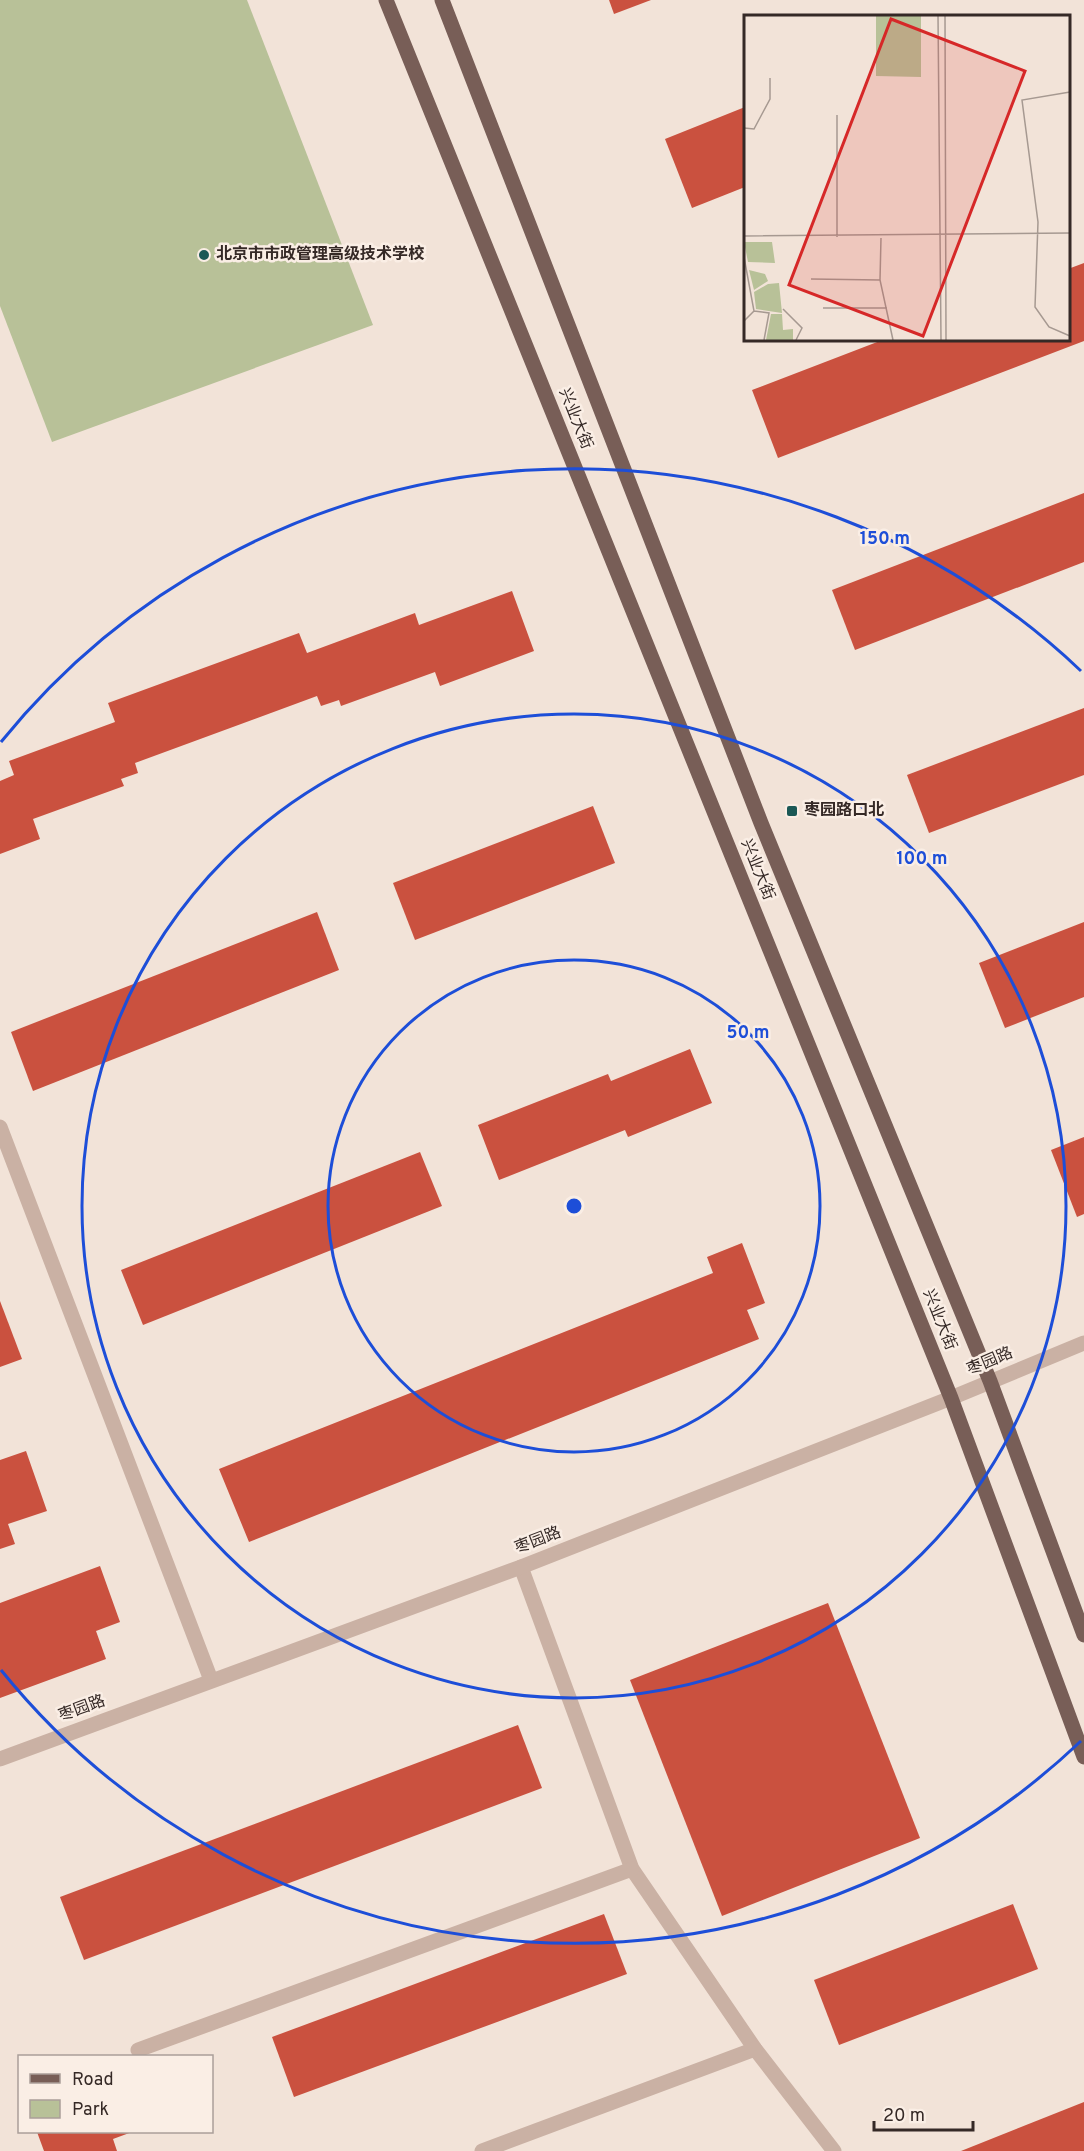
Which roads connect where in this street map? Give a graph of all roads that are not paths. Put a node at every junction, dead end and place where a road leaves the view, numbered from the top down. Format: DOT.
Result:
graph roads {
  1 [pos="386,0"];
  2 [pos="442,0"];
  3 [pos="0,1127"];
  4 [pos="1084,1343"];
  5 [pos="990,1381"];
  6 [pos="951,1398"];
  7 [pos="521,1567"];
  8 [pos="1084,1635"];
  9 [pos="211,1680"];
  10 [pos="1084,1757"];
  11 [pos="0,1759"];
  12 [pos="632,1869"];
  13 [pos="756,2049"];
  14 [pos="138,2050"];
  15 [pos="482,2151"];
  16 [pos="834,2151"];
  1 -- 6 [label="main road, 兴业大街"];
  2 -- 5 [label="main road, 兴业大街"];
  3 -- 9 [label="street"];
  4 -- 5 [label="street, 枣园路"];
  5 -- 6 [label="street, 枣园路"];
  5 -- 8 [label="main road, 兴业大街"];
  6 -- 7 [label="street, 枣园路"];
  6 -- 10 [label="main road, 兴业大街"];
  7 -- 9 [label="street, 枣园路"];
  7 -- 12 [label="street"];
  9 -- 11 [label="street, 枣园路"];
  12 -- 13 [label="street"];
  12 -- 14 [label="street"];
  13 -- 15 [label="street"];
  13 -- 16 [label="street"];
}
